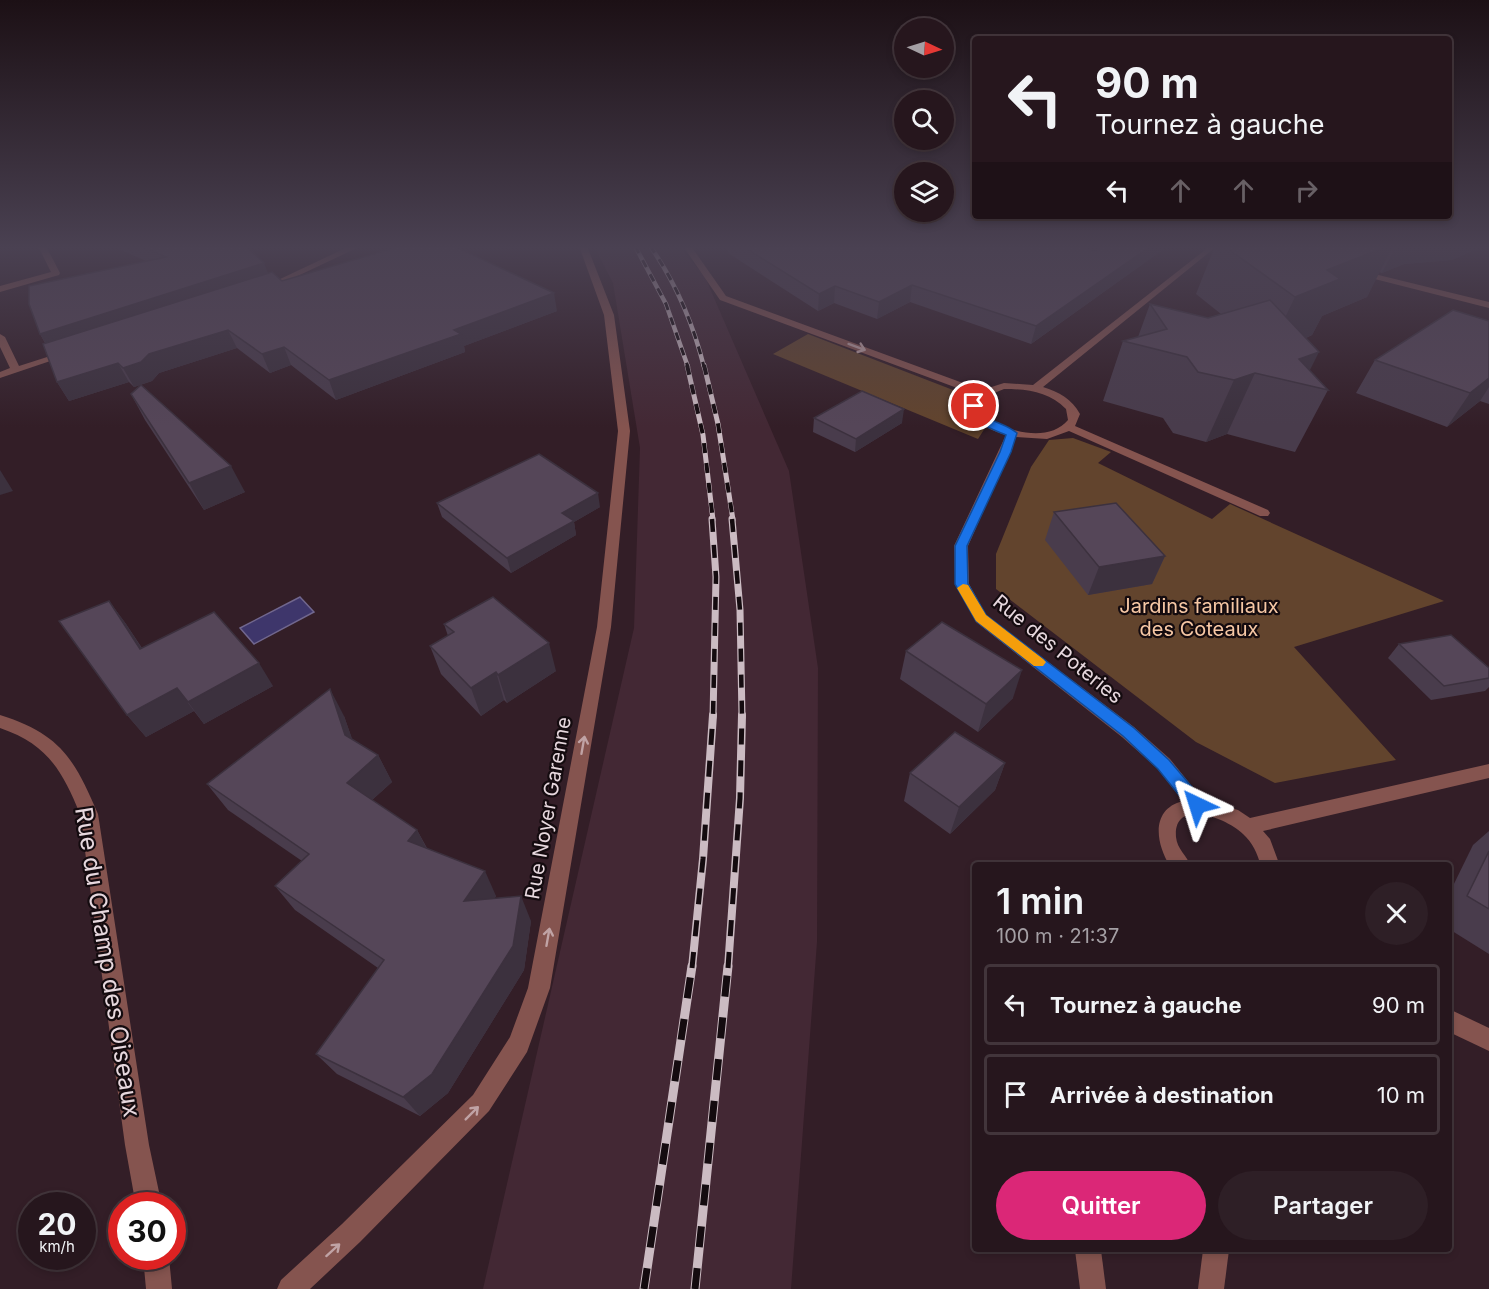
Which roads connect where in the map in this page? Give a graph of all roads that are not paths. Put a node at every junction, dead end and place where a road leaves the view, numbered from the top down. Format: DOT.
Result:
graph roads {
  1 [pos="606,306"];
  2 [pos="745,306"];
  3 [pos="1140,306"];
  4 [pos="0,337"];
  5 [pos="84,348"];
  6 [pos="16,370"];
  7 [pos="0,375"];
  8 [pos="1035,388"];
  9 [pos="981,393"];
  10 [pos="1069,428"];
  11 [pos="1012,433"];
  12 [pos="1264,513"];
  13 [pos="0,721"];
  14 [pos="1489,771"];
  15 [pos="1197,805"];
  16 [pos="1250,826"];
  17 [pos="1175,862"];
  18 [pos="1270,862"];
  19 [pos="1452,1022"];
  20 [pos="1489,1040"];
  21 [pos="146,1192"];
  22 [pos="1088,1252"];
  23 [pos="1216,1252"];
  24 [pos="157,1270"];
  25 [pos="159,1289"];
  26 [pos="290,1289"];
  27 [pos="1093,1289"];
  28 [pos="1211,1289"];
  26 -- 1 [label="street, Rue Noyer Garenne, one-way"];
  2 -- 9 [label="street, one-way"];
  3 -- 8 [label="street"];
  4 -- 6 [label="street"];
  5 -- 6 [label="street"];
  6 -- 7 [label="street"];
  8 -- 9 [label="street"];
  8 -- 10 [label="street"];
  9 -- 11 [label="street"];
  10 -- 11 [label="street"];
  10 -- 12 [label="street"];
  11 -- 15 [label="street, Rue des Poteries"];
  13 -- 21 [label="street, Rue du Champ des Oiseaux"];
  14 -- 16 [label="street"];
  15 -- 16 [label="street"];
  15 -- 17 [label="street"];
  16 -- 18 [label="street"];
  19 -- 20 [label="street"];
  22 -- 27 [label="street"];
  23 -- 28 [label="street"];
  24 -- 25 [label="street"];
}
